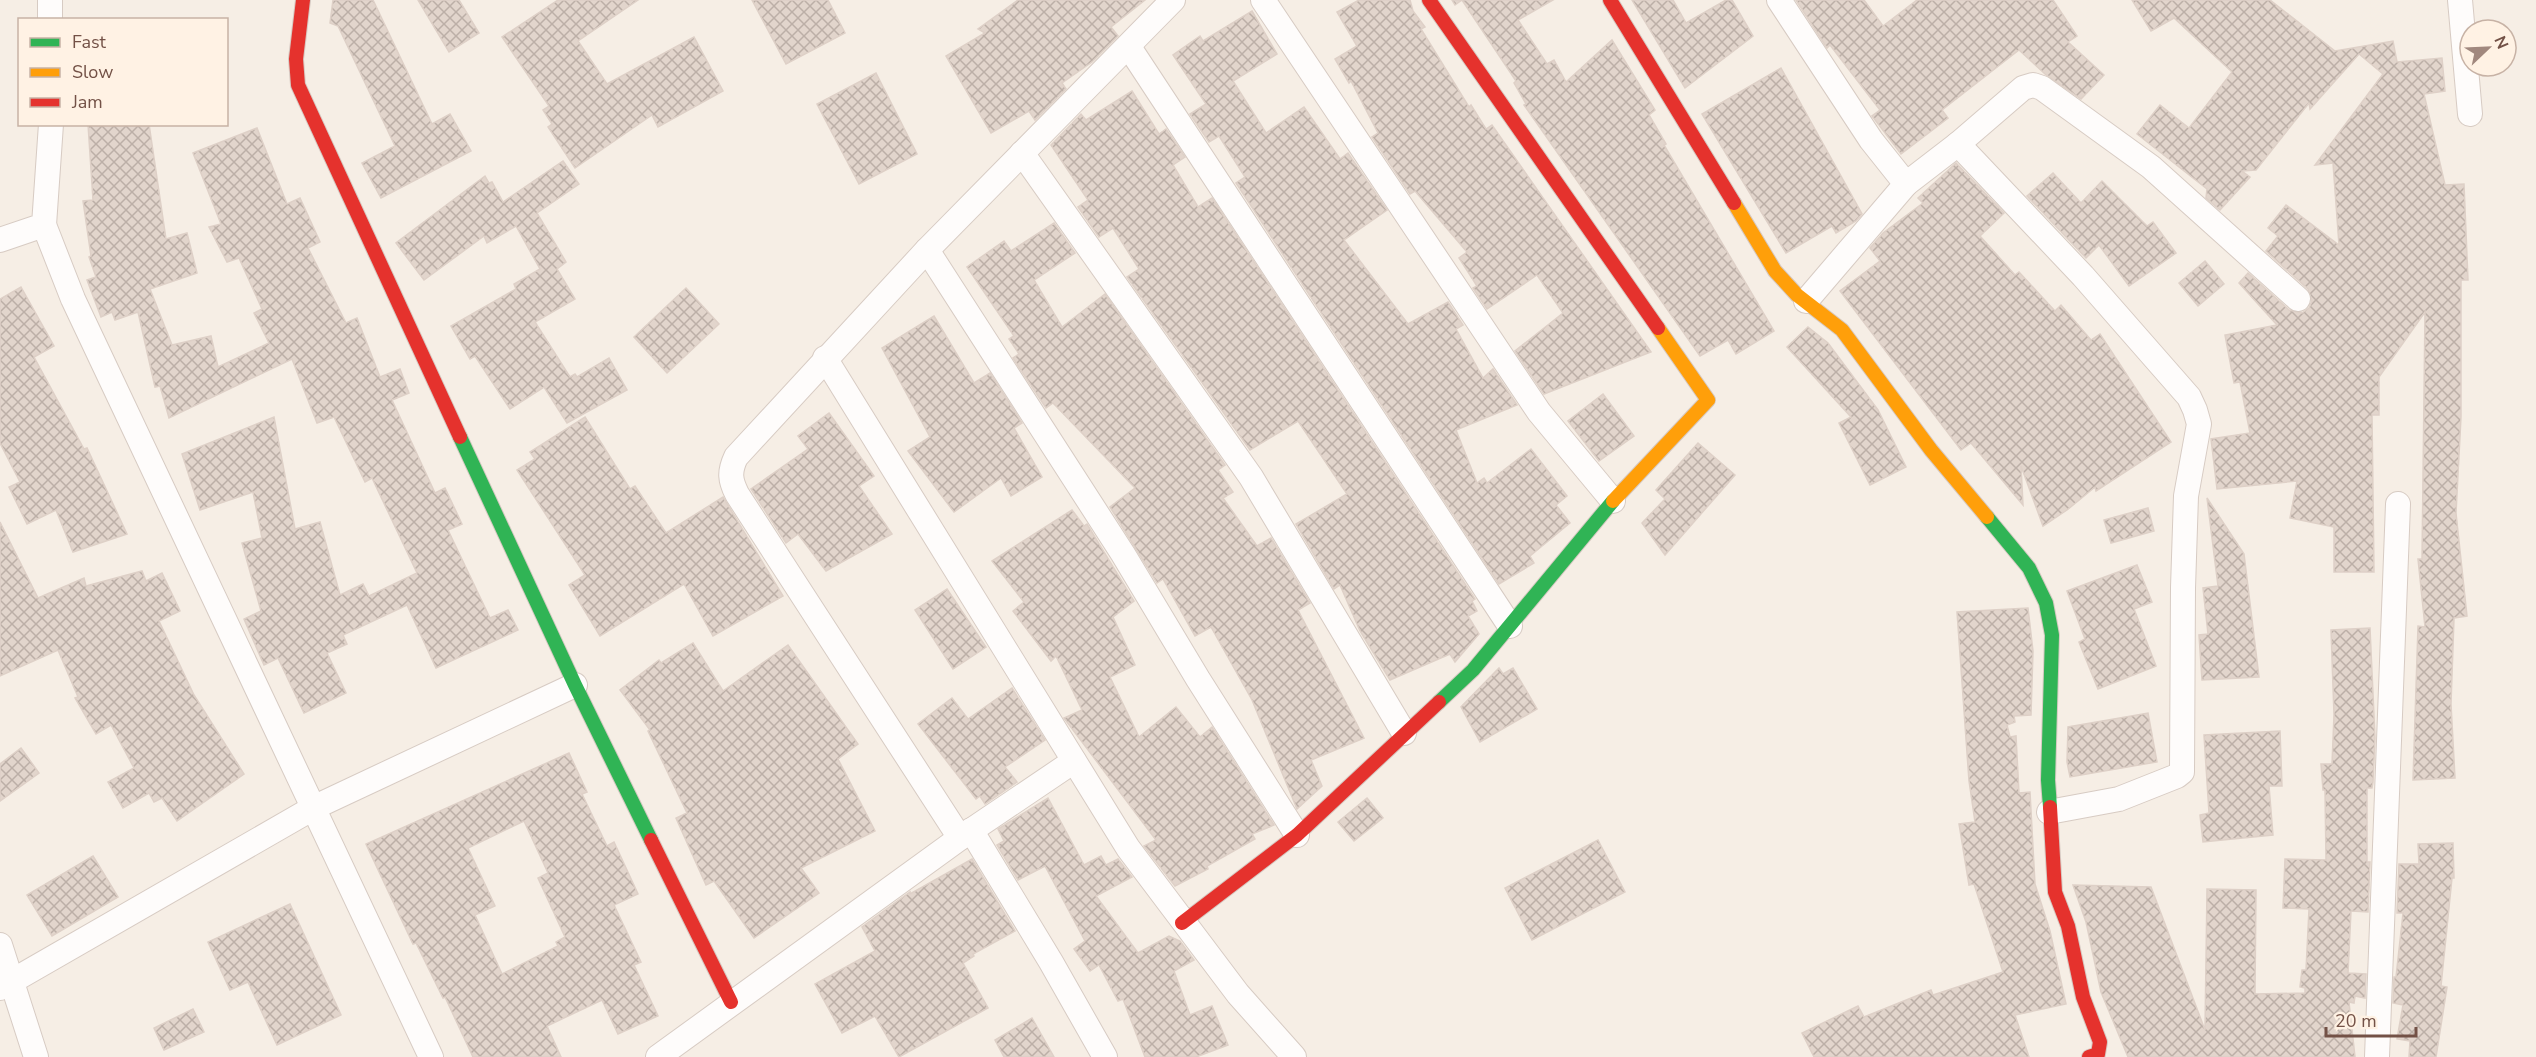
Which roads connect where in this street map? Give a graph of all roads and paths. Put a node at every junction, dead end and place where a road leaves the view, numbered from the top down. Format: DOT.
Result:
graph roads {
  1 [pos="50,0"];
  2 [pos="303,0"];
  3 [pos="1173,0"];
  4 [pos="1263,0"];
  5 [pos="1429,0"];
  6 [pos="1610,0"];
  7 [pos="1779,0"];
  8 [pos="2460,0"];
  9 [pos="51,18"];
  10 [pos="1129,47"];
  11 [pos="2470,114"];
  12 [pos="51,126"];
  13 [pos="1958,144"];
  14 [pos="1022,153"];
  15 [pos="1906,184"];
  16 [pos="44,225"];
  17 [pos="0,240"];
  18 [pos="927,250"];
  19 [pos="2298,299"];
  20 [pos="1806,301"];
  21 [pos="825,358"];
  22 [pos="1613,501"];
  23 [pos="2398,504"];
  24 [pos="1510,626"];
  25 [pos="575,685"];
  26 [pos="1404,733"];
  27 [pos="1074,761"];
  28 [pos="315,807"];
  29 [pos="2049,812"];
  30 [pos="965,834"];
  31 [pos="1297,835"];
  32 [pos="1182,922"];
  33 [pos="0,945"];
  34 [pos="6,984"];
  35 [pos="731,1002"];
  36 [pos="36,1057"];
  37 [pos="431,1057"];
  38 [pos="658,1057"];
  39 [pos="1105,1057"];
  40 [pos="1294,1057"];
  41 [pos="2089,1057"];
  42 [pos="2377,1057"];
  1 -- 9 [label="street"];
  2 -- 25 [label="street"];
  3 -- 10 [label="street"];
  4 -- 22 [label="street"];
  5 -- 22 [label="street"];
  6 -- 20 [label="street"];
  7 -- 15 [label="street"];
  8 -- 11 [label="street"];
  10 -- 14 [label="street"];
  10 -- 24 [label="street"];
  12 -- 16 [label="street"];
  13 -- 15 [label="street"];
  13 -- 19 [label="street"];
  13 -- 29 [label="street"];
  14 -- 18 [label="street"];
  14 -- 26 [label="street"];
  15 -- 20 [label="street"];
  16 -- 17 [label="street"];
  16 -- 28 [label="street"];
  18 -- 21 [label="street"];
  18 -- 31 [label="street"];
  20 -- 29 [label="street"];
  21 -- 27 [label="street"];
  21 -- 30 [label="street"];
  22 -- 24 [label="street"];
  23 -- 42 [label="street"];
  24 -- 26 [label="street"];
  25 -- 28 [label="street"];
  25 -- 35 [label="street"];
  26 -- 31 [label="street"];
  27 -- 30 [label="street"];
  27 -- 32 [label="street"];
  28 -- 34 [label="street"];
  28 -- 37 [label="street"];
  29 -- 41 [label="street"];
  30 -- 35 [label="street"];
  30 -- 39 [label="street"];
  31 -- 32 [label="street"];
  32 -- 40 [label="street"];
  33 -- 34 [label="street"];
  34 -- 36 [label="street"];
  35 -- 38 [label="street"];
}
